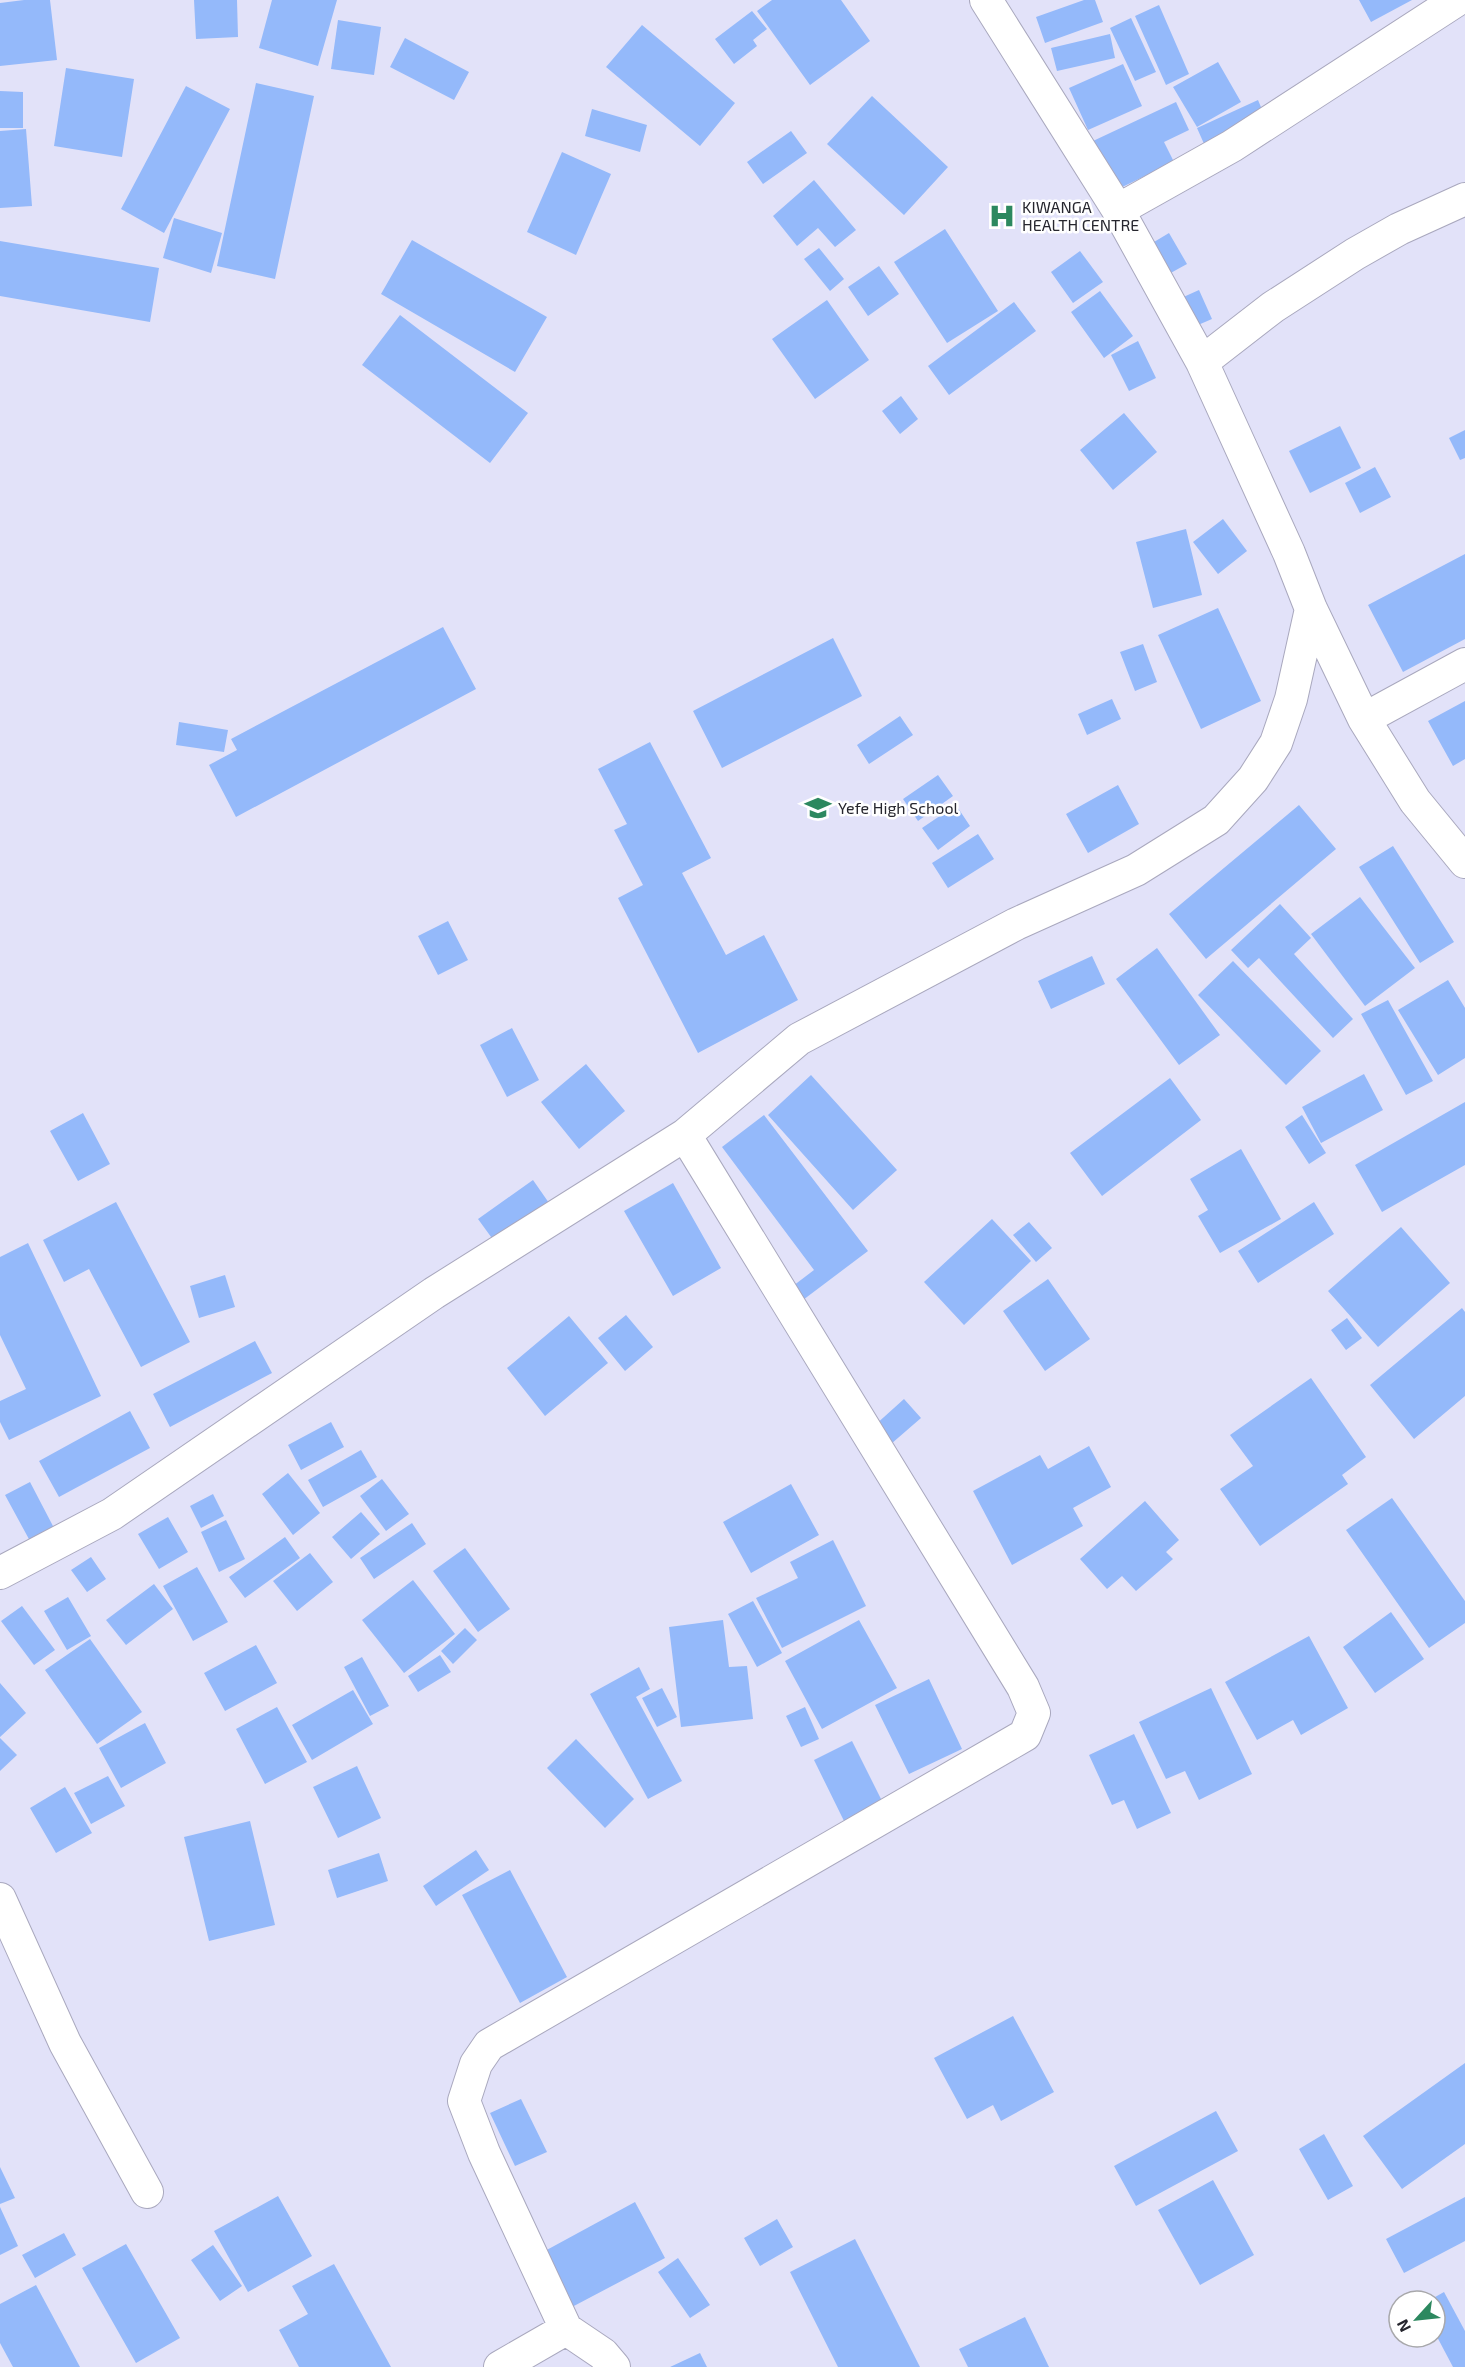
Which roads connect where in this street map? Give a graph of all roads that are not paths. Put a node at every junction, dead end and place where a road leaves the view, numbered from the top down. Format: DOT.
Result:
graph roads {
  1 [pos="986,0"];
  2 [pos="1457,0"];
  3 [pos="1465,199"];
  4 [pos="1118,210"];
  5 [pos="1202,362"];
  6 [pos="1311,609"];
  7 [pos="1465,664"];
  8 [pos="1364,719"];
  9 [pos="1465,862"];
  10 [pos="685,1135"];
  11 [pos="0,1573"];
  12 [pos="0,1899"];
  13 [pos="147,2192"];
  14 [pos="566,2329"];
  15 [pos="500,2367"];
  16 [pos="614,2367"];
  1 -- 4 [label="street"];
  2 -- 4 [label="street"];
  3 -- 5 [label="street"];
  4 -- 5 [label="street"];
  5 -- 6 [label="street"];
  6 -- 8 [label="street"];
  6 -- 10 [label="street"];
  7 -- 8 [label="street"];
  8 -- 9 [label="street"];
  10 -- 11 [label="street"];
  10 -- 14 [label="street"];
  12 -- 13 [label="street"];
  14 -- 15 [label="street"];
  14 -- 16 [label="street"];
}
